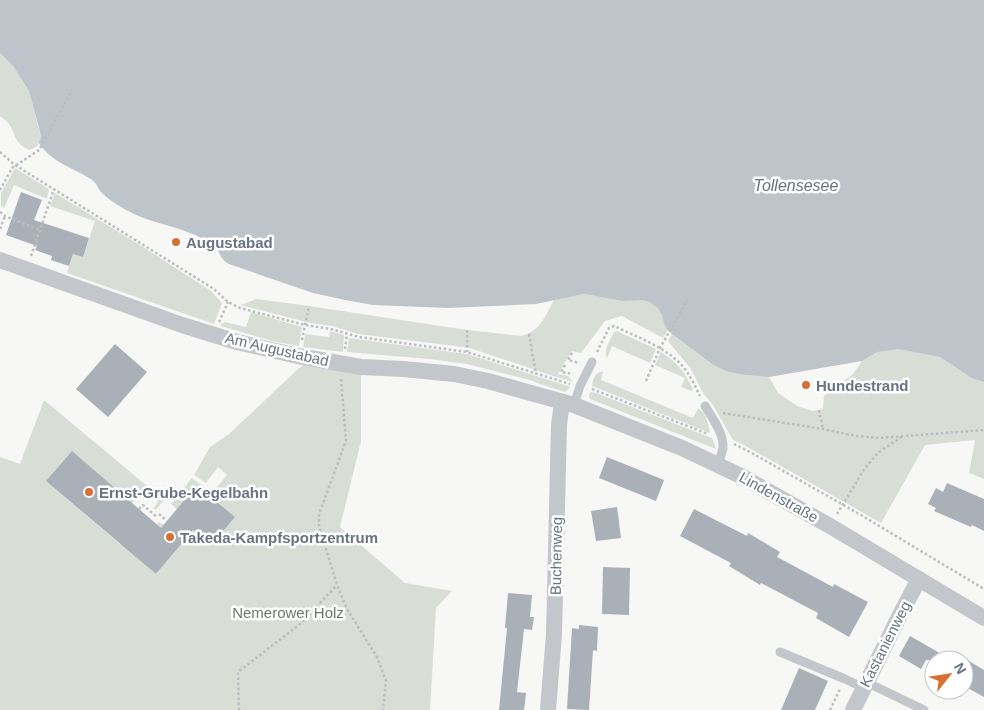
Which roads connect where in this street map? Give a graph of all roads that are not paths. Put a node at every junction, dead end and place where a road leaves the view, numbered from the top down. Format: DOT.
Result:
graph roads {
  1 [pos="0,260"];
  2 [pos="591,363"];
  3 [pos="568,404"];
  4 [pos="705,406"];
  5 [pos="718,464"];
  6 [pos="919,579"];
  7 [pos="984,618"];
  8 [pos="780,652"];
  9 [pos="865,685"];
  10 [pos="548,710"];
  11 [pos="853,710"];
  12 [pos="924,710"];
  1 -- 3 [label="street, Am Augustabad"];
  2 -- 3 [label="lane"];
  3 -- 5 [label="street, Lindenstraße"];
  3 -- 10 [label="street, Buchenweg"];
  4 -- 5 [label="lane"];
  5 -- 6 [label="street, Lindenstraße"];
  6 -- 7 [label="street, Lindenstraße"];
  6 -- 9 [label="street, Kastanienweg"];
  8 -- 9 [label="lane"];
  9 -- 11 [label="street, Kastanienweg"];
  9 -- 12 [label="lane"];
}
